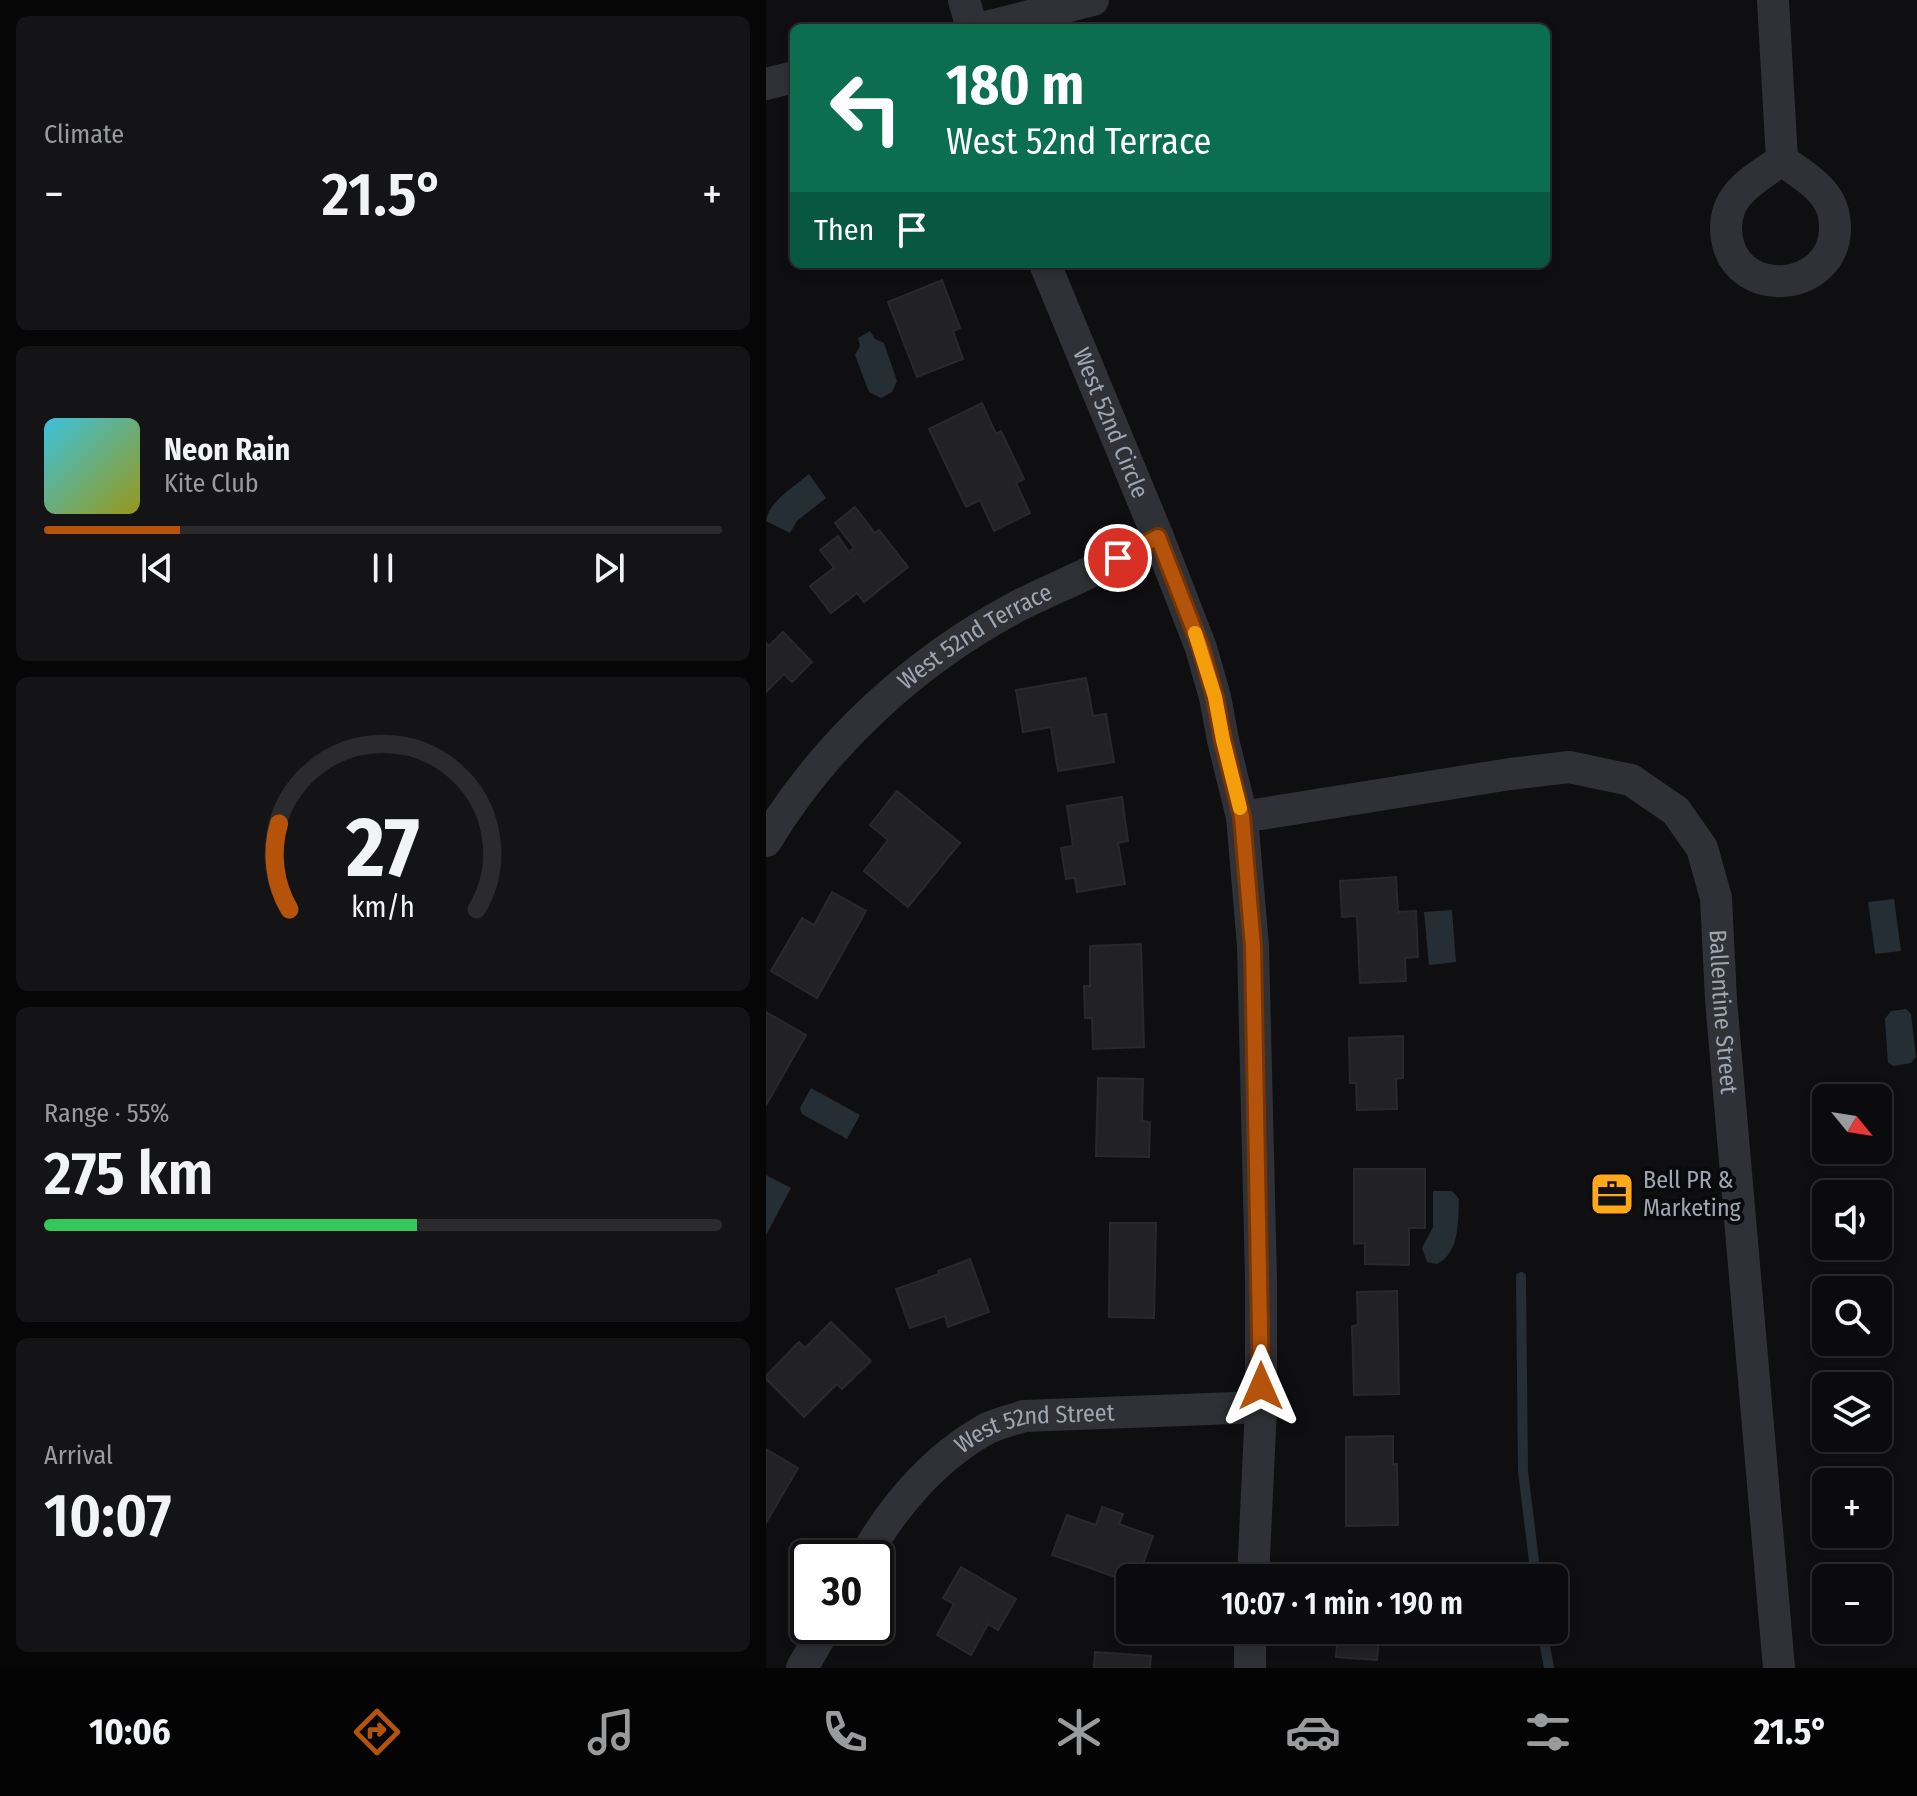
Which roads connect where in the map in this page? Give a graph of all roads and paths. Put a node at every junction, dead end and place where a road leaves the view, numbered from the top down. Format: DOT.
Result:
graph roads {
  1 [pos="964,0"];
  2 [pos="1093,0"];
  3 [pos="1773,0"];
  4 [pos="971,24"];
  5 [pos="998,24"];
  6 [pos="790,78"];
  7 [pos="766,84"];
  8 [pos="1782,160"];
  9 [pos="1047,268"];
  10 [pos="1158,537"];
  11 [pos="1242,817"];
  12 [pos="766,841"];
  13 [pos="1261,1407"];
  14 [pos="875,1540"];
  15 [pos="1254,1564"];
  16 [pos="816,1644"];
  17 [pos="1250,1644"];
  18 [pos="802,1668"];
  19 [pos="1250,1668"];
  20 [pos="1779,1668"];
  1 -- 4 [label="street"];
  2 -- 5 [label="street"];
  3 -- 8 [label="street"];
  6 -- 7 [label="street"];
  9 -- 10 [label="street, West 52nd Circle"];
  10 -- 11 [label="street, West 52nd Circle"];
  10 -- 12 [label="street, West 52nd Terrace"];
  11 -- 13 [label="street, West 52nd Circle"];
  11 -- 20 [label="street, Ballentine Street"];
  13 -- 14 [label="street, West 52nd Street"];
  13 -- 15 [label="street, West 52nd Circle"];
  16 -- 18 [label="street"];
  17 -- 19 [label="street"];
}
